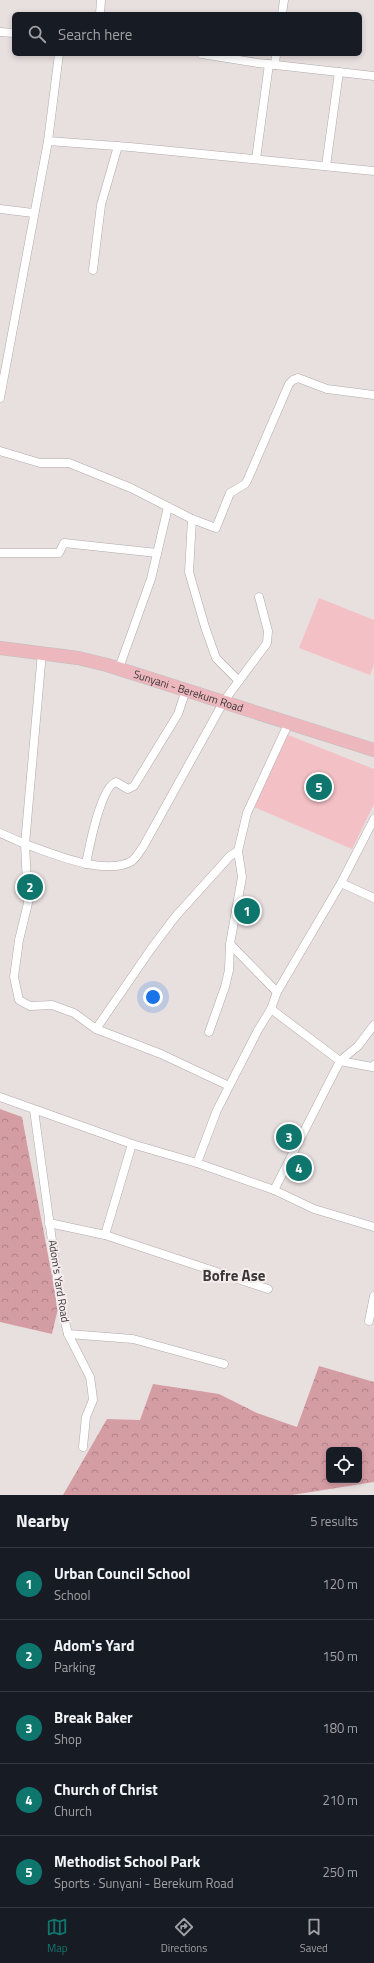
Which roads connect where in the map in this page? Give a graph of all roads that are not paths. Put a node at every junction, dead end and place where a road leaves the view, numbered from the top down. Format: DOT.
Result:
graph roads {
  1 [pos="101,0"];
  2 [pos="284,0"];
  3 [pos="100,12"];
  4 [pos="282,12"];
  5 [pos="0,32"];
  6 [pos="12,33"];
  7 [pos="59,56"];
  8 [pos="215,56"];
  9 [pos="275,56"];
  10 [pos="272,65"];
  11 [pos="339,72"];
  12 [pos="374,76"];
  13 [pos="48,141"];
  14 [pos="118,146"];
  15 [pos="256,159"];
  16 [pos="326,166"];
  17 [pos="374,171"];
  18 [pos="0,209"];
  19 [pos="33,213"];
  20 [pos="92,270"];
  21 [pos="3,362"];
  22 [pos="374,395"];
  23 [pos="0,398"];
  24 [pos="0,451"];
  25 [pos="168,507"];
  26 [pos="192,519"];
  27 [pos="0,553"];
  28 [pos="158,553"];
  29 [pos="259,597"];
  30 [pos="0,648"];
  31 [pos="42,652"];
  32 [pos="119,668"];
  33 [pos="239,681"];
  34 [pos="186,690"];
  35 [pos="224,701"];
  36 [pos="289,722"];
  37 [pos="374,750"];
  38 [pos="373,824"];
  39 [pos="0,833"];
  40 [pos="25,844"];
  41 [pos="238,851"];
  42 [pos="86,864"];
  43 [pos="341,883"];
  44 [pos="374,898"];
  45 [pos="230,944"];
  46 [pos="277,992"];
  47 [pos="271,1009"];
  48 [pos="374,1025"];
  49 [pos="96,1029"];
  50 [pos="209,1032"];
  51 [pos="340,1061"];
  52 [pos="374,1066"];
  53 [pos="229,1086"];
  54 [pos="0,1097"];
  55 [pos="34,1110"];
  56 [pos="132,1144"];
  57 [pos="197,1162"];
  58 [pos="274,1190"];
  59 [pos="49,1223"];
  60 [pos="374,1227"];
  61 [pos="105,1235"];
  62 [pos="268,1289"];
  63 [pos="374,1296"];
  64 [pos="369,1321"];
  65 [pos="68,1334"];
  66 [pos="224,1364"];
  67 [pos="83,1447"];
  1 -- 3 [label="street"];
  2 -- 4 [label="street"];
  5 -- 6 [label="street"];
  7 -- 13 [label="street"];
  8 -- 10 [label="street"];
  9 -- 10 [label="street"];
  10 -- 11 [label="street"];
  10 -- 15 [label="street"];
  11 -- 12 [label="street"];
  11 -- 16 [label="street"];
  13 -- 14 [label="street"];
  13 -- 19 [label="street"];
  14 -- 15 [label="street"];
  14 -- 20 [label="street"];
  15 -- 16 [label="street"];
  16 -- 17 [label="street"];
  18 -- 19 [label="street"];
  19 -- 21 [label="street"];
  21 -- 23 [label="street"];
  22 -- 26 [label="street"];
  24 -- 25 [label="street"];
  25 -- 26 [label="street"];
  25 -- 28 [label="street"];
  26 -- 33 [label="street"];
  27 -- 28 [label="street"];
  28 -- 32 [label="street"];
  29 -- 33 [label="street"];
  30 -- 31 [label="main road, Sunyani - Berekum Road"];
  31 -- 32 [label="main road, Sunyani - Berekum Road"];
  31 -- 40 [label="street"];
  32 -- 34 [label="main road, Sunyani - Berekum Road"];
  33 -- 35 [label="street"];
  34 -- 35 [label="main road, Sunyani - Berekum Road"];
  34 -- 42 [label="street"];
  35 -- 36 [label="main road, Sunyani - Berekum Road"];
  35 -- 42 [label="street"];
  36 -- 37 [label="main road, Sunyani - Berekum Road"];
  36 -- 41 [label="street"];
  38 -- 43 [label="street"];
  39 -- 40 [label="street"];
  40 -- 42 [label="street"];
  40 -- 49 [label="street"];
  41 -- 45 [label="street"];
  41 -- 49 [label="street"];
  43 -- 44 [label="street"];
  43 -- 46 [label="street"];
  45 -- 46 [label="street"];
  45 -- 50 [label="street"];
  46 -- 47 [label="street"];
  47 -- 51 [label="street"];
  47 -- 53 [label="street"];
  48 -- 51 [label="street"];
  49 -- 53 [label="street"];
  51 -- 52 [label="street"];
  51 -- 58 [label="street"];
  53 -- 57 [label="street"];
  54 -- 55 [label="street"];
  55 -- 56 [label="street"];
  55 -- 59 [label="street, Adom's Yard Road"];
  56 -- 57 [label="street"];
  56 -- 61 [label="street"];
  57 -- 58 [label="street"];
  58 -- 60 [label="street"];
  59 -- 61 [label="street"];
  59 -- 65 [label="street, Adom's Yard Road"];
  61 -- 62 [label="street"];
  63 -- 64 [label="street"];
  65 -- 66 [label="street"];
  65 -- 67 [label="street, Adom's Yard Road"];
}
